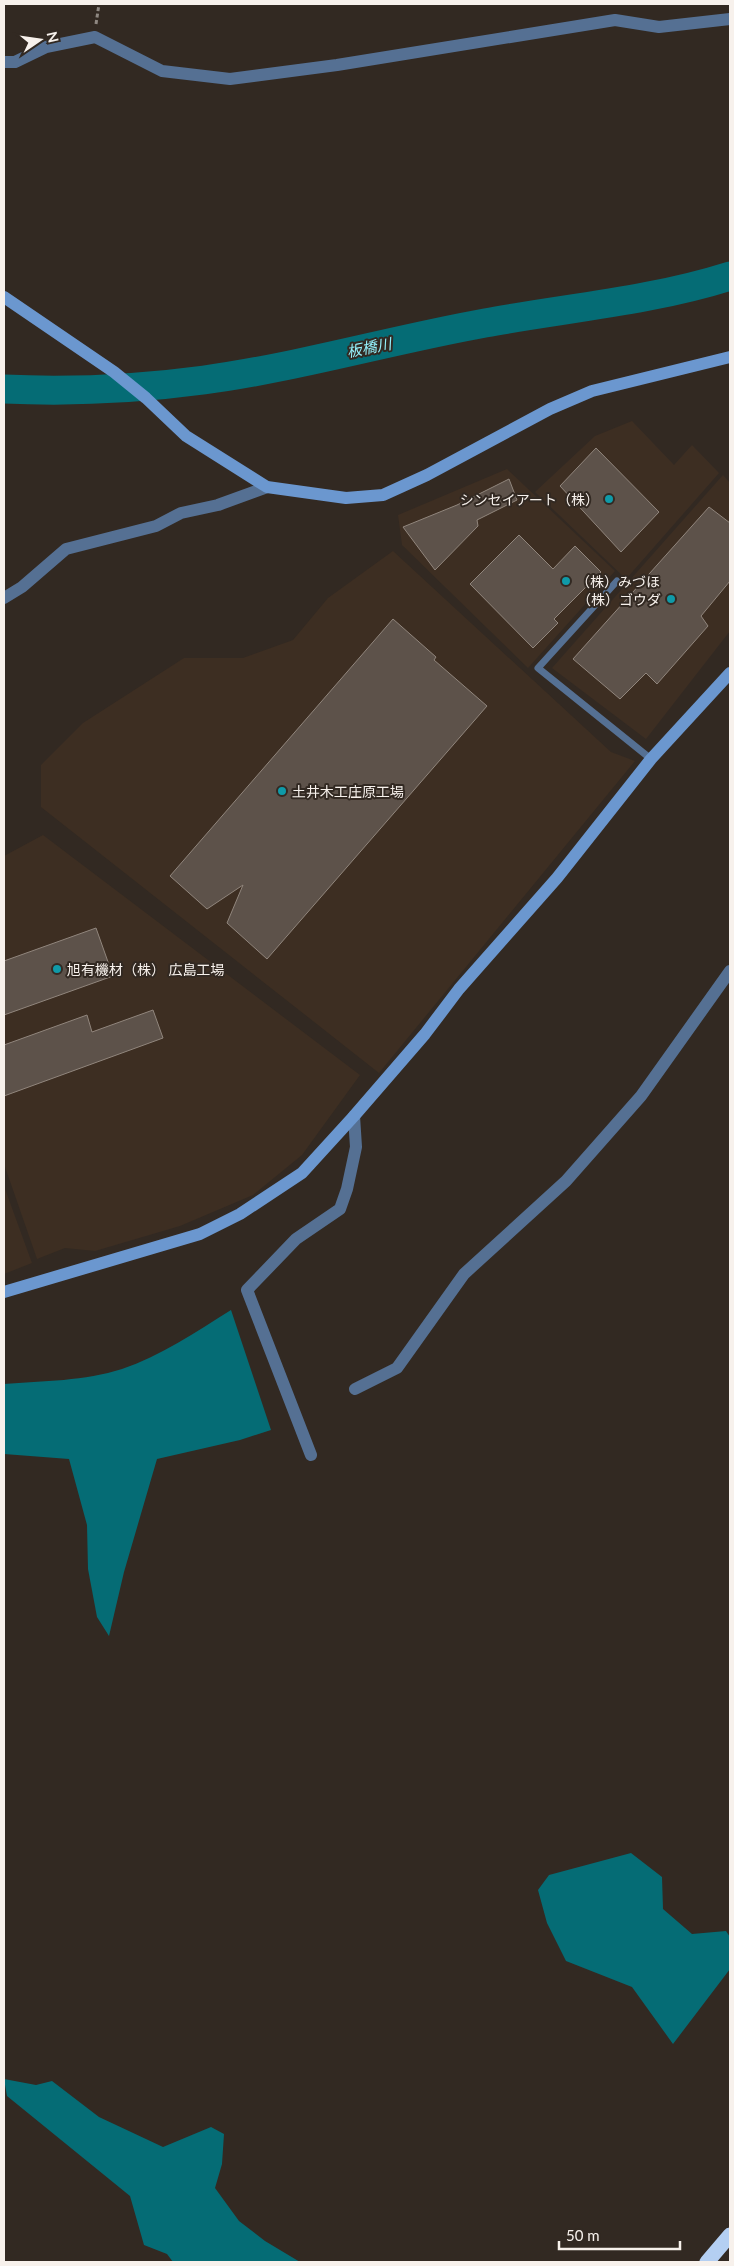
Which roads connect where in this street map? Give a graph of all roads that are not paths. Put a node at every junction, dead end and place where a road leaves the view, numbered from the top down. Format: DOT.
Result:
graph roads {
  1 [pos="730,19"];
  2 [pos="4,62"];
  3 [pos="4,297"];
  4 [pos="730,357"];
  5 [pos="267,487"];
  6 [pos="617,581"];
  7 [pos="4,598"];
  8 [pos="730,673"];
  9 [pos="651,759"];
  10 [pos="730,970"];
  11 [pos="354,1116"];
  12 [pos="4,1292"];
  13 [pos="355,1389"];
  14 [pos="311,1455"];
  15 [pos="730,2235"];
  16 [pos="707,2262"];
  1 -- 2 [label="street"];
  3 -- 5 [label="street"];
  4 -- 5 [label="street"];
  5 -- 7 [label="street"];
  6 -- 9 [label="lane"];
  8 -- 9 [label="street"];
  9 -- 11 [label="street"];
  10 -- 13 [label="street"];
  11 -- 12 [label="street"];
  11 -- 14 [label="street"];
  15 -- 16 [label="highway"];
}
